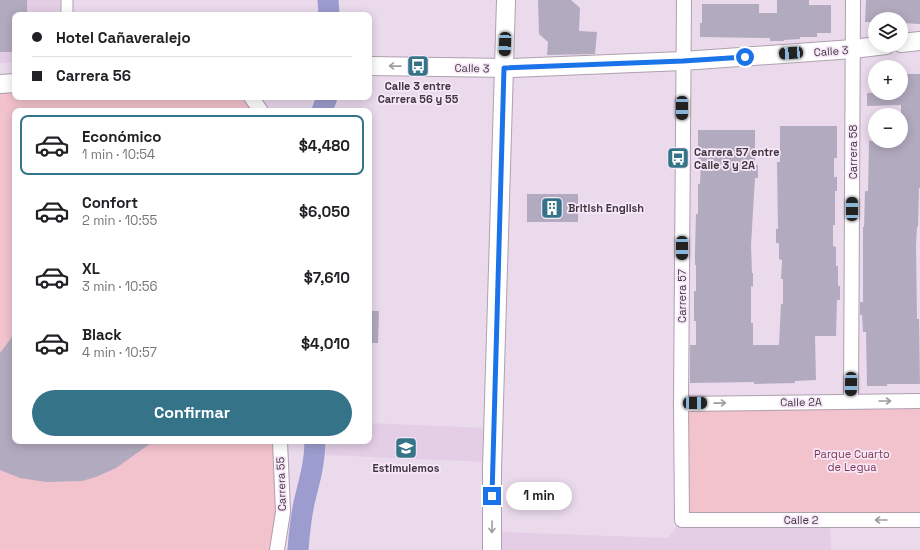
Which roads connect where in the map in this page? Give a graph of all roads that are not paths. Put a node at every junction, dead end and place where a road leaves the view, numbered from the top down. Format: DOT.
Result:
graph roads {
  1 [pos="67,0"];
  2 [pos="506,0"];
  3 [pos="684,0"];
  4 [pos="853,0"];
  5 [pos="67,12"];
  6 [pos="920,41"];
  7 [pos="908,42"];
  8 [pos="868,47"];
  9 [pos="853,49"];
  10 [pos="683,61"];
  11 [pos="372,66"];
  12 [pos="504,68"];
  13 [pos="12,83"];
  14 [pos="0,84"];
  15 [pos="851,400"];
  16 [pos="920,400"];
  17 [pos="681,404"];
  18 [pos="280,444"];
  19 [pos="682,520"];
  20 [pos="920,520"];
  21 [pos="277,550"];
  22 [pos="492,550"];
  1 -- 5 [label="street"];
  2 -- 12 [label="street"];
  3 -- 10 [label="street, Carrera 57"];
  4 -- 9 [label="street, Carrera 58"];
  6 -- 7 [label="street"];
  8 -- 9 [label="street, Calle 3"];
  9 -- 10 [label="street, Calle 3"];
  9 -- 15 [label="street, Carrera 58"];
  10 -- 12 [label="street, Calle 3"];
  10 -- 17 [label="street, Carrera 57"];
  12 -- 11 [label="street, Calle 3, one-way"];
  12 -- 22 [label="street, one-way"];
  13 -- 14 [label="street"];
  15 -- 16 [label="street, Calle 2A, one-way"];
  17 -- 15 [label="street, Calle 2A, one-way"];
  17 -- 19 [label="street, Carrera 57"];
  18 -- 21 [label="street, Carrera 55"];
  20 -- 19 [label="street, Calle 2, one-way"];
}
